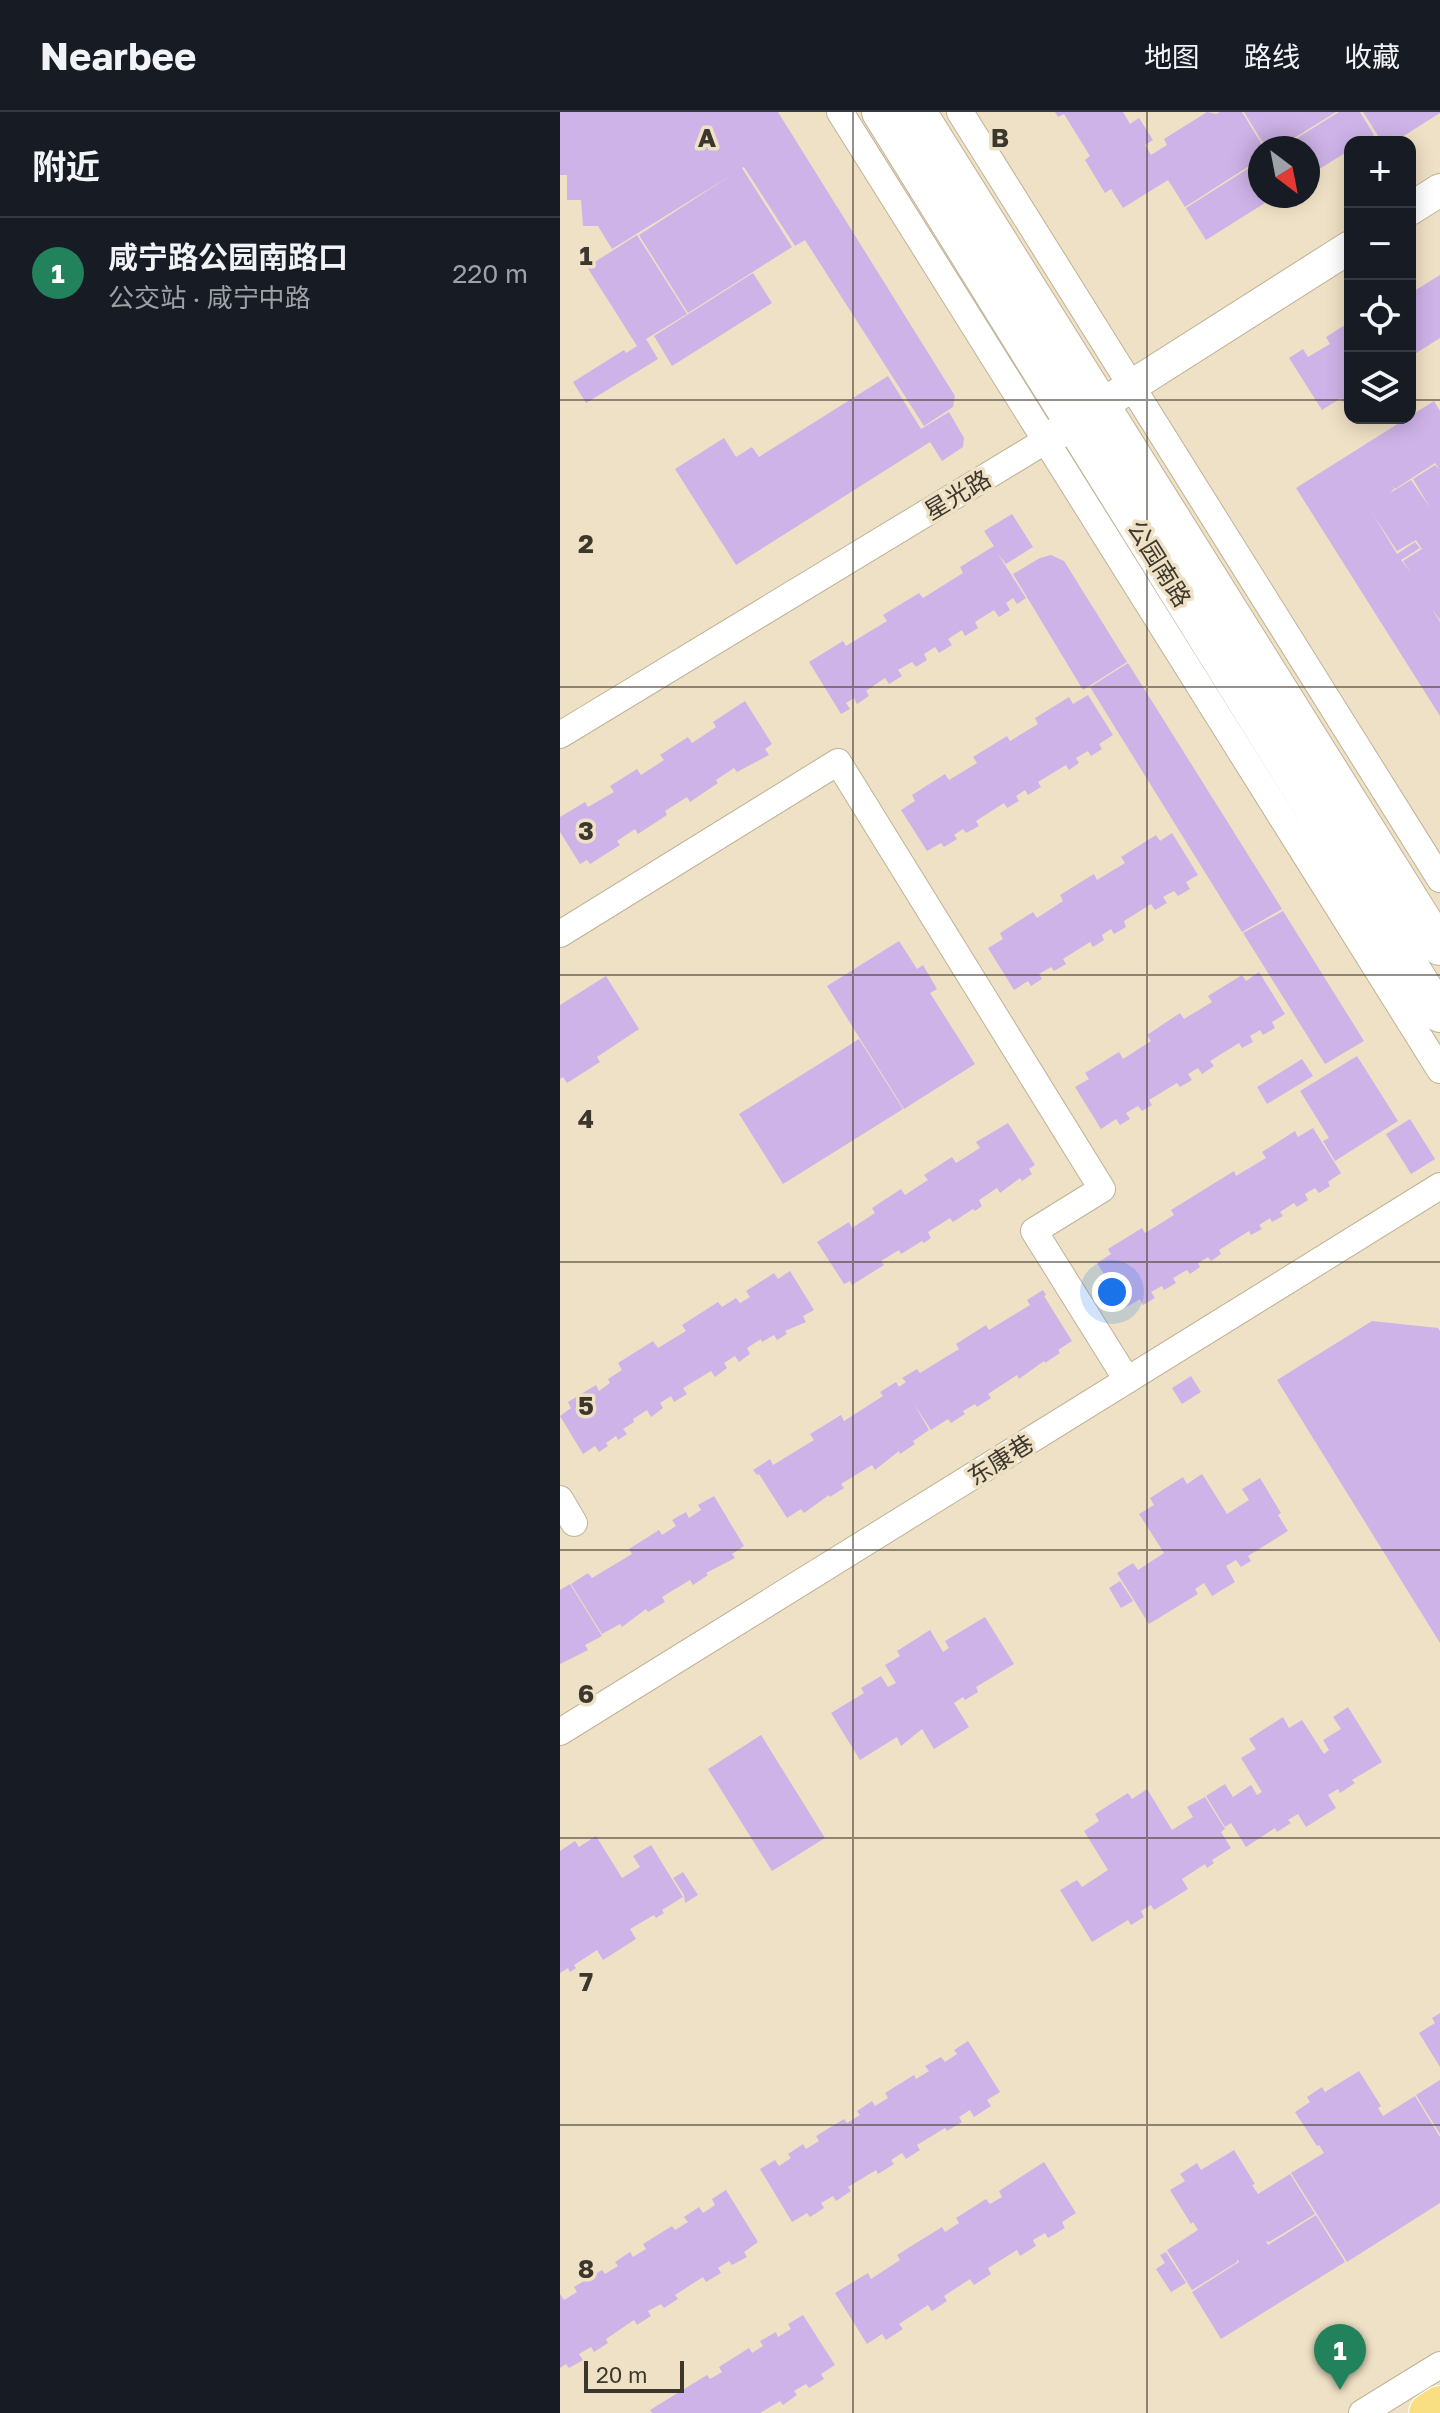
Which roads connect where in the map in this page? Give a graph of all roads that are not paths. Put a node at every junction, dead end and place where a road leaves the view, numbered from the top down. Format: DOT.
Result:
graph roads {
  1 [pos="840,112"];
  2 [pos="880,112"];
  3 [pos="918,112"];
  4 [pos="960,112"];
  5 [pos="1440,190"];
  6 [pos="1412,208"];
  7 [pos="1344,251"];
  8 [pos="1131,385"];
  9 [pos="1072,423"];
  10 [pos="560,735"];
  11 [pos="1440,879"];
  12 [pos="560,934"];
  13 [pos="1440,947"];
  14 [pos="1440,1014"];
  15 [pos="1440,1070"];
  16 [pos="1440,1186"];
  17 [pos="1127,1380"];
  18 [pos="560,1499"];
  19 [pos="574,1523"];
  20 [pos="560,1732"];
  21 [pos="1440,2365"];
  22 [pos="1440,2406"];
  23 [pos="1362,2413"];
  24 [pos="1429,2413"];
  1 -- 9 [label="street"];
  2 -- 9 [label="main road, 公园南路"];
  3 -- 9 [label="main road, 公园南路"];
  4 -- 8 [label="street"];
  5 -- 6 [label="street"];
  7 -- 8 [label="street, 星光路"];
  8 -- 9 [label="street, 星光路"];
  8 -- 11 [label="street"];
  9 -- 10 [label="street, 星光路"];
  9 -- 13 [label="main road, 公园南路"];
  9 -- 14 [label="main road, 公园南路"];
  9 -- 15 [label="street"];
  12 -- 17 [label="street"];
  16 -- 17 [label="street, 东康巷"];
  17 -- 20 [label="street, 东康巷"];
  18 -- 19 [label="street"];
  21 -- 23 [label="street"];
  22 -- 24 [label="main road"];
}
